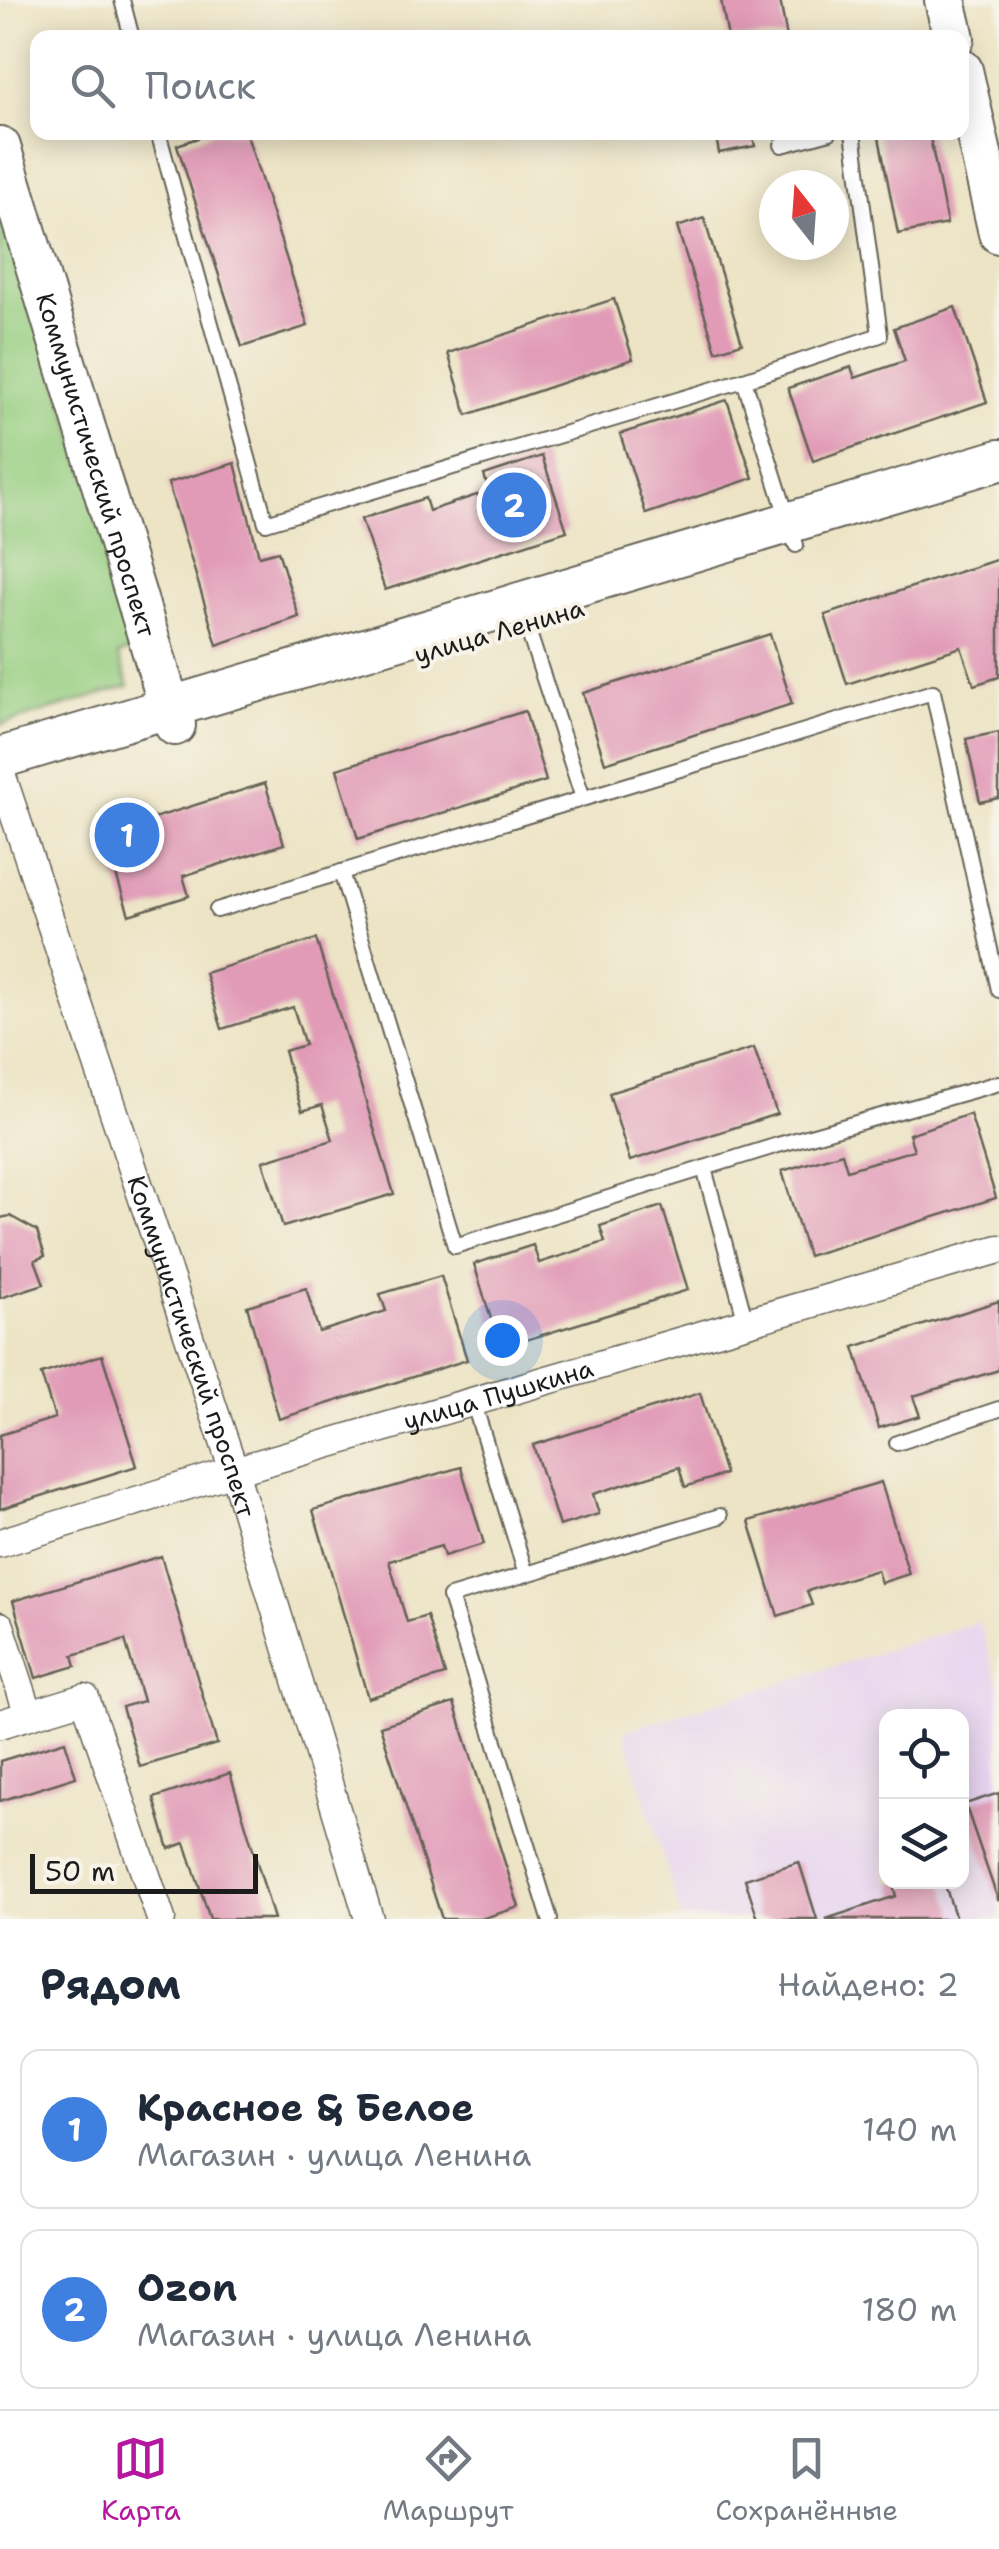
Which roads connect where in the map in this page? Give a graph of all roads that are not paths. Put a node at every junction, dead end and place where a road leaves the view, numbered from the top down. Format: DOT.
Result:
graph roads {
  1 [pos="122,0"];
  2 [pos="945,0"];
  3 [pos="130,30"];
  4 [pos="952,30"];
  5 [pos="969,101"];
  6 [pos="160,140"];
  7 [pos="800,140"];
  8 [pos="854,140"];
  9 [pos="782,145"];
  10 [pos="0,146"];
  11 [pos="999,233"];
  12 [pos="744,380"];
  13 [pos="999,460"];
  14 [pos="999,489"];
  15 [pos="792,535"];
  16 [pos="523,614"];
  17 [pos="173,716"];
  18 [pos="1,771"];
  19 [pos="583,798"];
  20 [pos="341,872"];
  21 [pos="217,910"];
  22 [pos="999,990"];
  23 [pos="999,1083"];
  24 [pos="704,1168"];
  25 [pos="999,1249"];
  26 [pos="746,1322"];
  27 [pos="474,1401"];
  28 [pos="999,1409"];
  29 [pos="897,1443"];
  30 [pos="234,1471"];
  31 [pos="720,1516"];
  32 [pos="0,1544"];
  33 [pos="526,1574"];
  34 [pos="0,1626"];
  35 [pos="29,1715"];
  36 [pos="0,1724"];
  37 [pos="160,1919"];
  38 [pos="369,1919"];
  39 [pos="550,1919"];
  1 -- 3 [label="lane"];
  2 -- 4 [label="main road"];
  5 -- 11 [label="main road"];
  6 -- 12 [label="lane"];
  7 -- 9 [label="lane"];
  8 -- 12 [label="lane"];
  10 -- 17 [label="main road, Коммунистический проспект"];
  12 -- 15 [label="lane"];
  13 -- 15 [label="main road"];
  14 -- 15 [label="main road, улица Ленина"];
  15 -- 16 [label="main road, улица Ленина"];
  16 -- 17 [label="main road, улица Ленина"];
  16 -- 19 [label="lane"];
  17 -- 18 [label="main road, улица Ленина"];
  18 -- 30 [label="street, Коммунистический проспект"];
  19 -- 20 [label="lane"];
  19 -- 22 [label="lane"];
  20 -- 21 [label="lane"];
  20 -- 24 [label="lane"];
  23 -- 24 [label="lane"];
  24 -- 26 [label="lane"];
  25 -- 26 [label="street, улица Пушкина"];
  26 -- 27 [label="street, улица Пушкина"];
  27 -- 30 [label="street, улица Пушкина"];
  27 -- 33 [label="lane"];
  28 -- 29 [label="lane"];
  30 -- 32 [label="street, улица Пушкина"];
  30 -- 38 [label="street, Коммунистический проспект"];
  31 -- 33 [label="lane"];
  33 -- 39 [label="lane"];
  34 -- 35 [label="street"];
  35 -- 36 [label="street"];
  35 -- 37 [label="street"];
}
